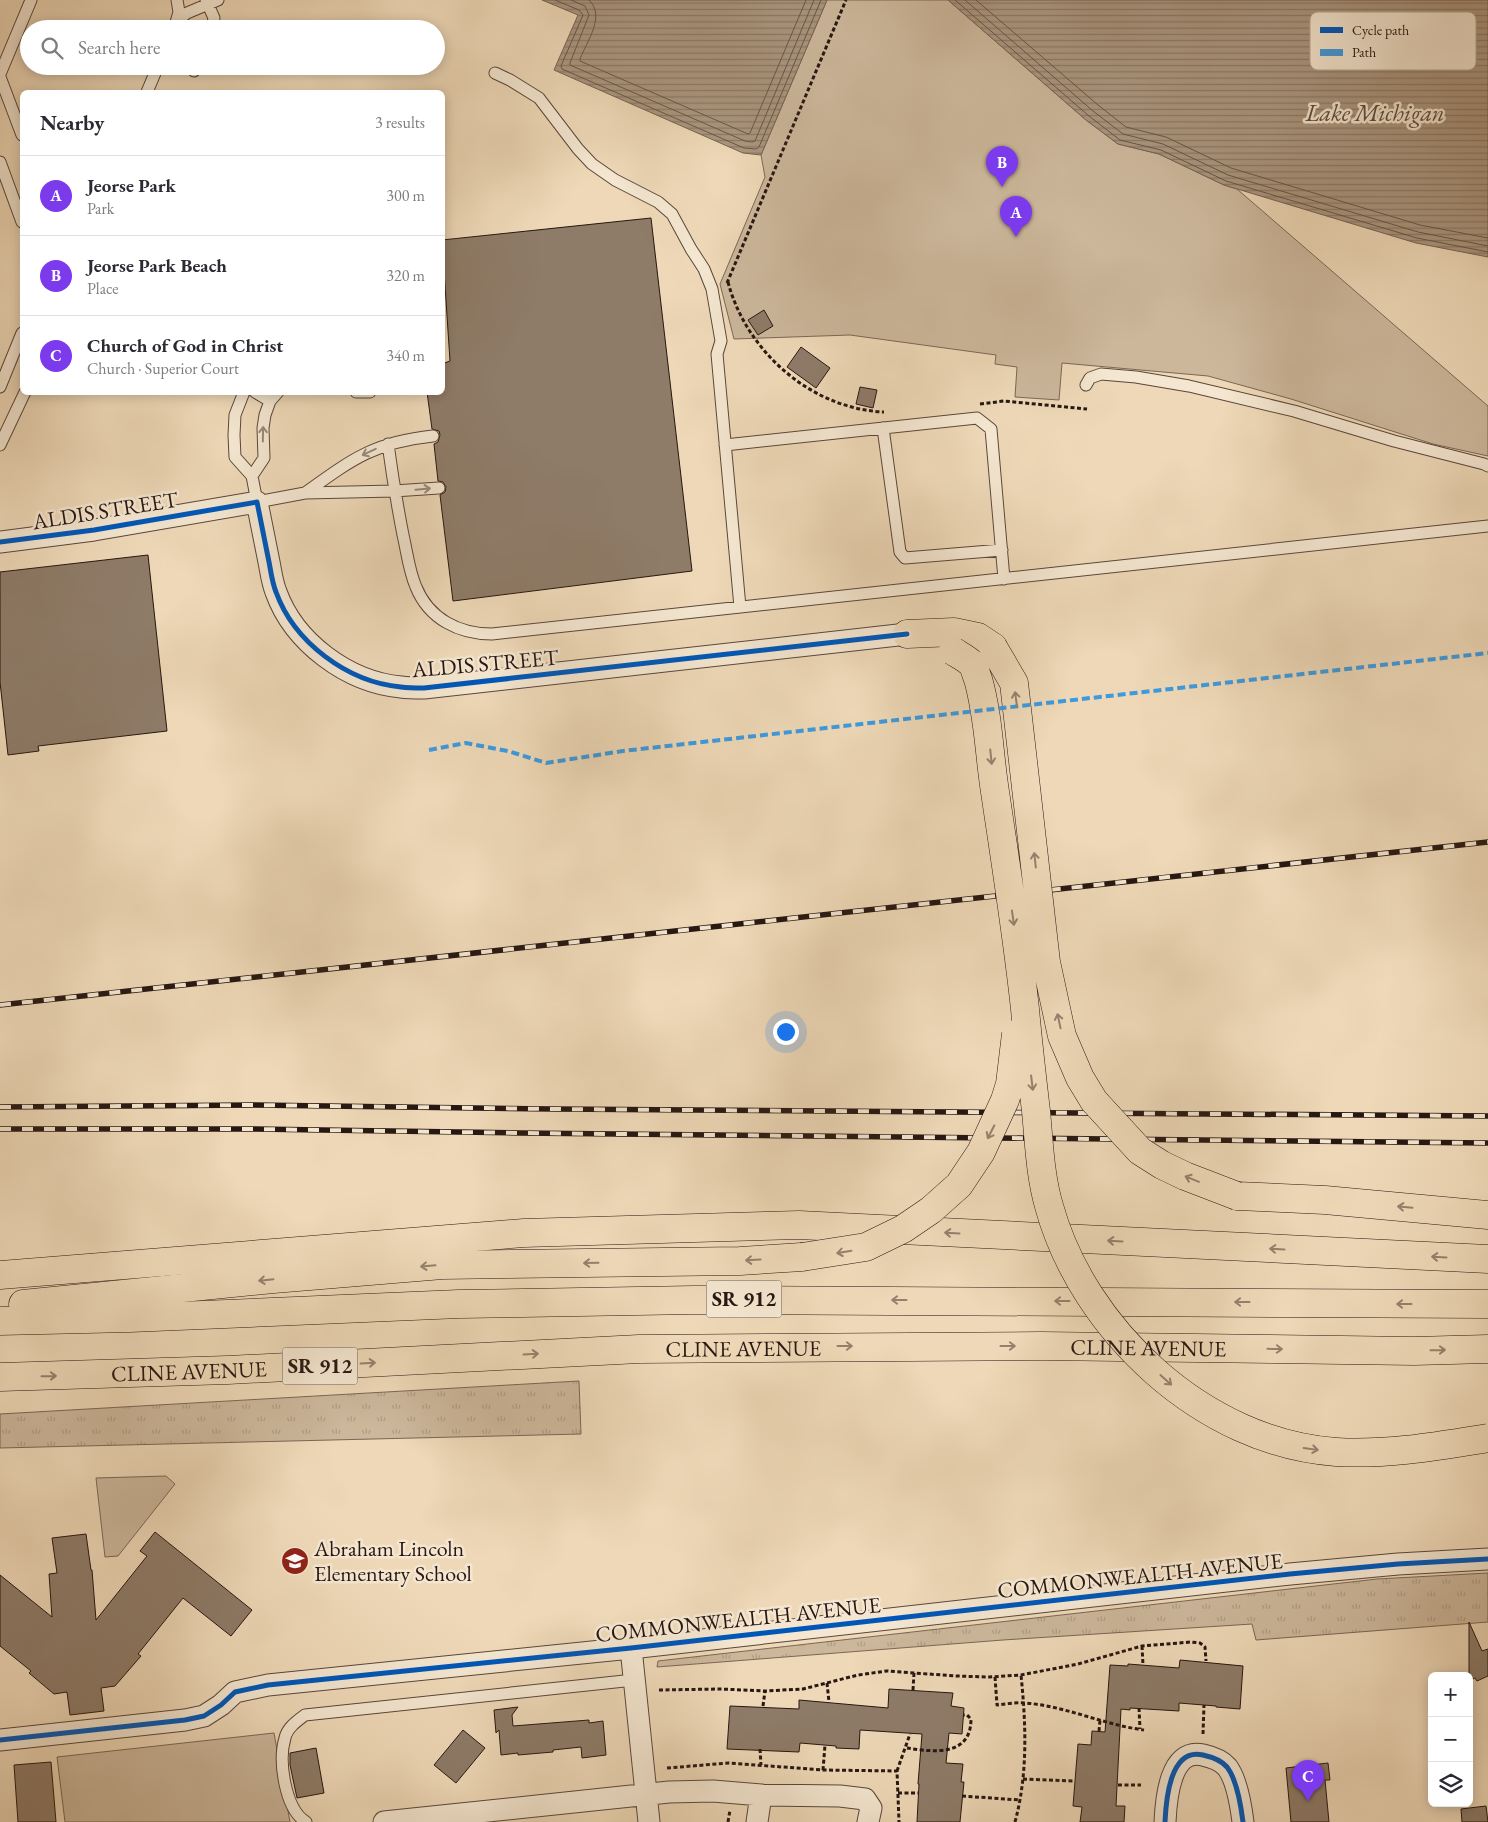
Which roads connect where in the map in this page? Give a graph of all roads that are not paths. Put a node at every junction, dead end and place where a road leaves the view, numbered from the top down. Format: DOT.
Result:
graph roads {
  1 [pos="31,0"];
  2 [pos="177,0"];
  3 [pos="211,1"];
  4 [pos="23,20"];
  5 [pos="177,20"];
  6 [pos="180,20"];
  7 [pos="214,20"];
  8 [pos="20,27"];
  9 [pos="495,73"];
  10 [pos="0,75"];
  11 [pos="154,75"];
  12 [pos="148,90"];
  13 [pos="20,130"];
  14 [pos="0,162"];
  15 [pos="20,217"];
  16 [pos="20,338"];
  17 [pos="1086,385"];
  18 [pos="0,387"];
  19 [pos="24,395"];
  20 [pos="243,395"];
  21 [pos="260,395"];
  22 [pos="276,395"];
  23 [pos="270,402"];
  24 [pos="883,428"];
  25 [pos="433,436"];
  26 [pos="388,444"];
  27 [pos="0,445"];
  28 [pos="725,445"];
  29 [pos="1488,466"];
  30 [pos="252,476"];
  31 [pos="439,488"];
  32 [pos="394,491"];
  33 [pos="305,493"];
  34 [pos="257,502"];
  35 [pos="1488,526"];
  36 [pos="1,537"];
  37 [pos="1002,550"];
  38 [pos="1004,579"];
  39 [pos="740,608"];
  40 [pos="907,634"];
  41 [pos="1022,983"];
  42 [pos="1488,1214"];
  43 [pos="1488,1259"];
  44 [pos="0,1275"];
  45 [pos="1488,1304"];
  46 [pos="0,1307"];
  47 [pos="0,1321"];
  48 [pos="1488,1349"];
  49 [pos="0,1377"];
  50 [pos="1488,1438"];
  51 [pos="1488,1559"];
  52 [pos="631,1648"];
  53 [pos="634,1680"];
  54 [pos="0,1740"];
  55 [pos="646,1794"];
  56 [pos="761,1795"];
  57 [pos="306,1822"];
  58 [pos="384,1822"];
  59 [pos="649,1822"];
  60 [pos="757,1822"];
  61 [pos="868,1822"];
  62 [pos="1165,1822"];
  63 [pos="1244,1822"];
  1 -- 4 [label="lane"];
  2 -- 5 [label="lane"];
  3 -- 6 [label="lane"];
  3 -- 7 [label="lane"];
  8 -- 10 [label="lane"];
  9 -- 28 [label="lane"];
  10 -- 13 [label="lane"];
  11 -- 12 [label="lane"];
  14 -- 15 [label="lane"];
  16 -- 18 [label="lane"];
  17 -- 29 [label="lane"];
  19 -- 27 [label="lane"];
  20 -- 30 [label="lane"];
  21 -- 23 [label="lane"];
  22 -- 23 [label="lane"];
  30 -- 23 [label="lane, one-way"];
  24 -- 28 [label="lane"];
  24 -- 37 [label="lane"];
  24 -- 37 [label="lane"];
  25 -- 26 [label="lane"];
  26 -- 32 [label="lane"];
  26 -- 33 [label="lane, one-way"];
  28 -- 39 [label="lane"];
  30 -- 34 [label="lane"];
  32 -- 31 [label="lane, one-way"];
  32 -- 33 [label="lane"];
  32 -- 39 [label="lane"];
  33 -- 34 [label="lane"];
  34 -- 36 [label="street, ALDIS STREET"];
  34 -- 40 [label="street, ALDIS STREET"];
  35 -- 38 [label="lane"];
  37 -- 38 [label="lane"];
  38 -- 39 [label="lane"];
  40 -- 41 [label="highway, one-way, bridge"];
  42 -- 40 [label="highway, one-way, bridge"];
  41 -- 46 [label="highway, one-way, bridge"];
  41 -- 50 [label="highway, one-way, bridge"];
  43 -- 44 [label="highway, one-way"];
  45 -- 47 [label="highway, CLINE AVENUE / SR 912, one-way"];
  49 -- 48 [label="highway, CLINE AVENUE / SR 912, one-way"];
  51 -- 52 [label="street, COMMONWEALTH AVENUE"];
  52 -- 53 [label="street"];
  52 -- 54 [label="street, COMMONWEALTH AVENUE"];
  53 -- 55 [label="street"];
  53 -- 57 [label="lane"];
  55 -- 56 [label="street"];
  55 -- 58 [label="street"];
  55 -- 59 [label="street"];
  56 -- 60 [label="street"];
  56 -- 61 [label="street"];
  62 -- 63 [label="street"];
}
